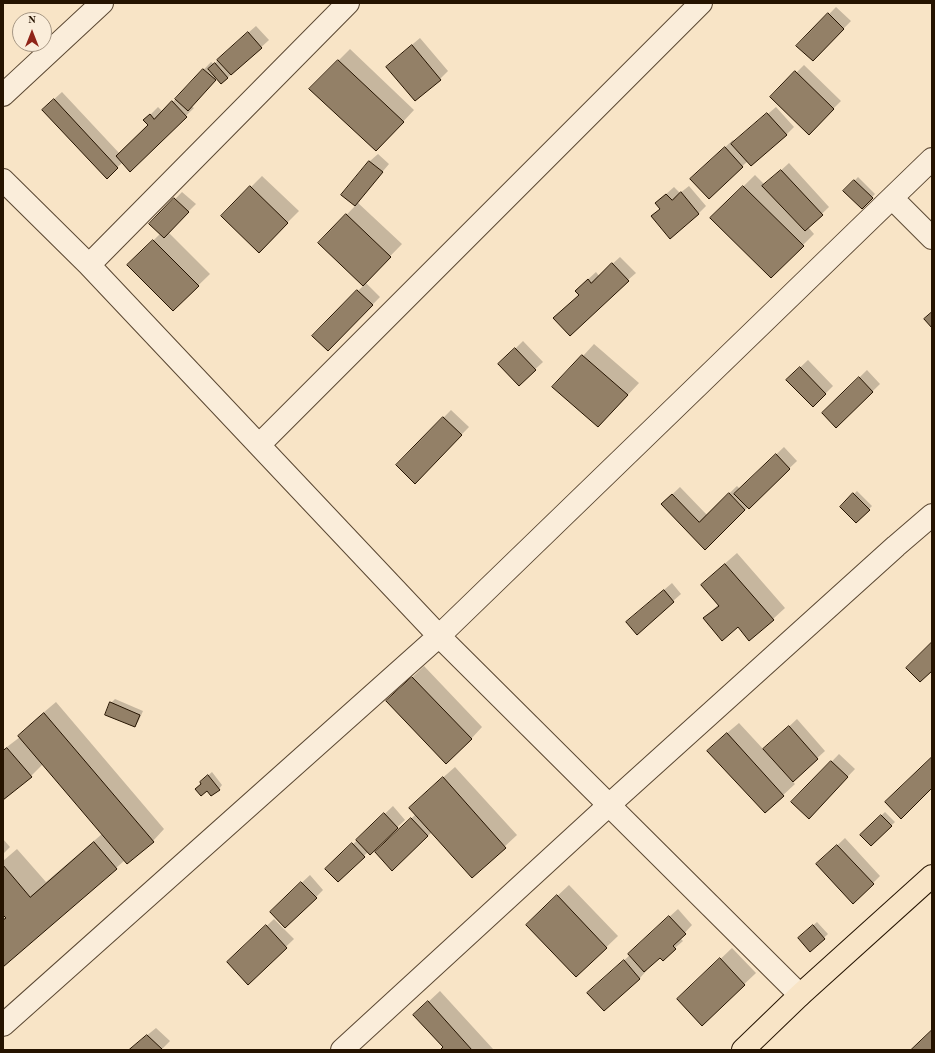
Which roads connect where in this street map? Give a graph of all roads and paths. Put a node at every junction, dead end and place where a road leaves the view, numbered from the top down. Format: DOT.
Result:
graph roads {
  1 [pos="102,3"];
  2 [pos="348,3"];
  3 [pos="701,3"];
  4 [pos="3,95"];
  5 [pos="932,159"];
  6 [pos="3,180"];
  7 [pos="892,198"];
  8 [pos="932,238"];
  9 [pos="89,265"];
  10 [pos="259,445"];
  11 [pos="932,515"];
  12 [pos="439,636"];
  13 [pos="609,805"];
  14 [pos="932,876"];
  15 [pos="800,995"];
  16 [pos="3,1025"];
  17 [pos="342,1050"];
  18 [pos="743,1050"];
  1 -- 4 [label="street"];
  2 -- 9 [label="street"];
  3 -- 10 [label="street"];
  5 -- 7 [label="street"];
  6 -- 9 [label="street"];
  7 -- 8 [label="street"];
  7 -- 12 [label="street"];
  9 -- 10 [label="street"];
  10 -- 12 [label="street"];
  11 -- 13 [label="street"];
  12 -- 13 [label="street"];
  12 -- 16 [label="street"];
  13 -- 15 [label="street"];
  13 -- 17 [label="street"];
  14 -- 15 [label="main road"];
  15 -- 18 [label="main road"];
}
